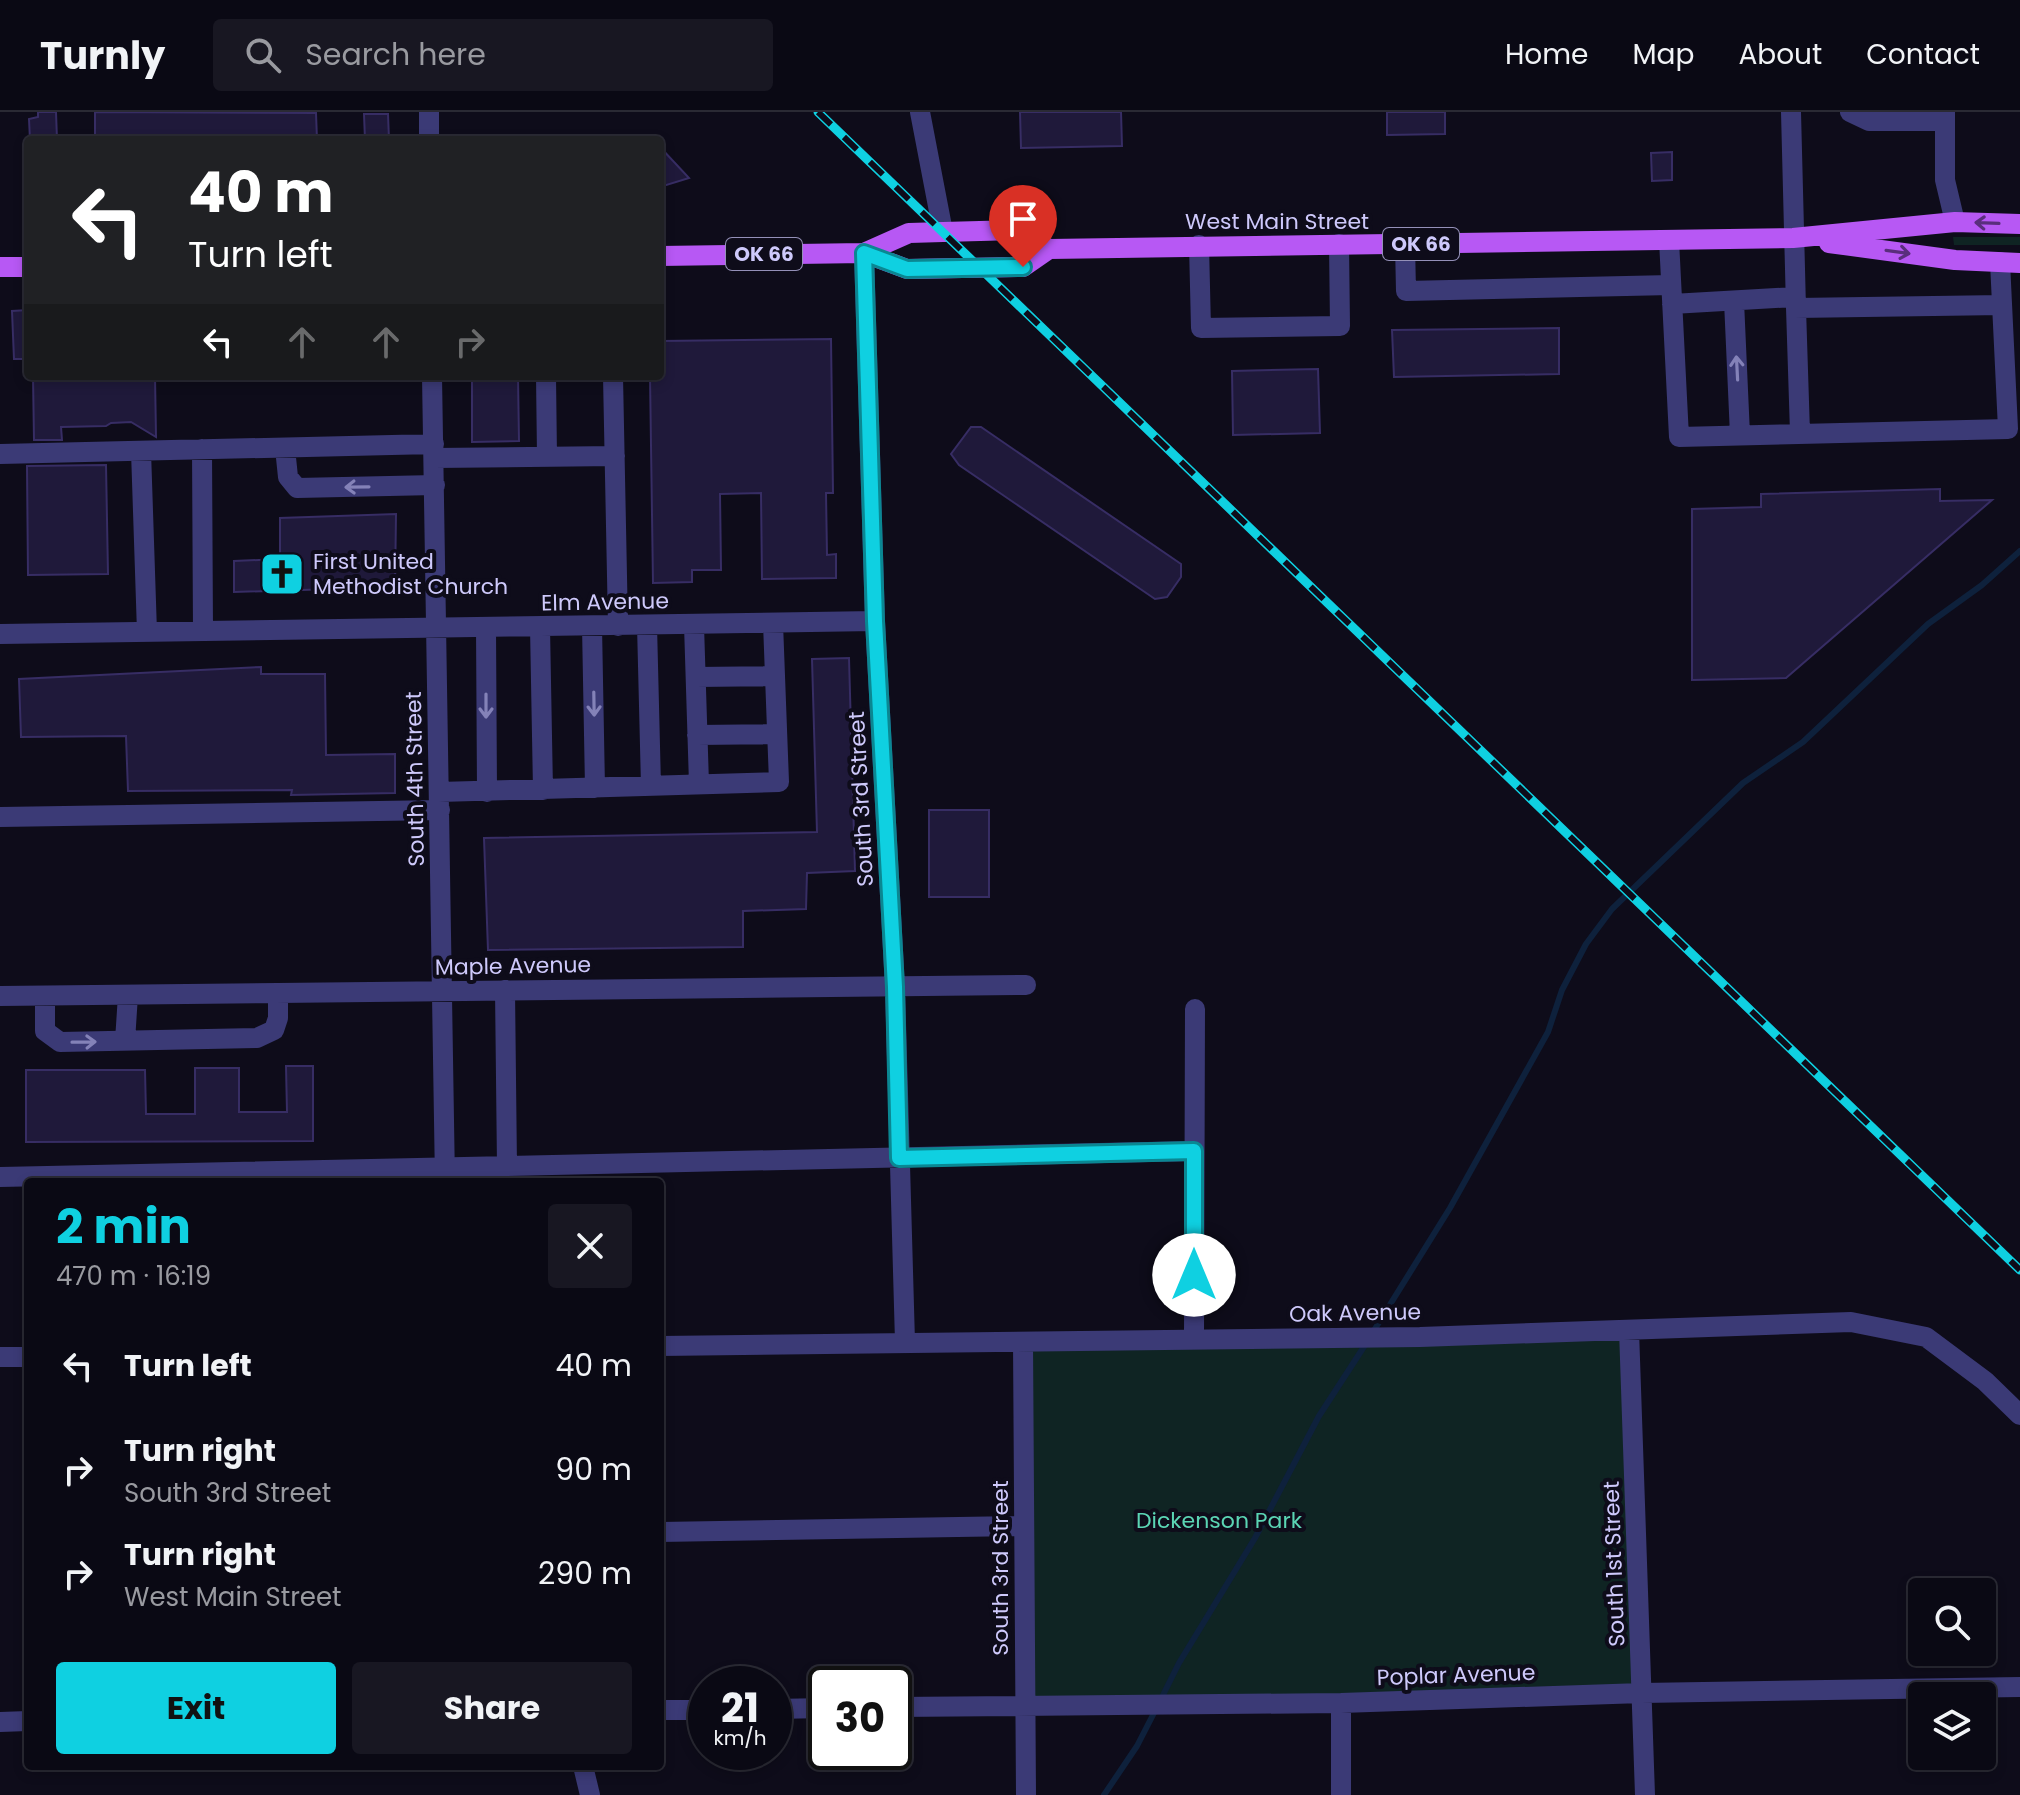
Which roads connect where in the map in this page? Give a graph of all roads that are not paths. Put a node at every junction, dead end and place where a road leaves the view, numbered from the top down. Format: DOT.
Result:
graph roads {
  1 [pos="429,112"];
  2 [pos="920,112"];
  3 [pos="1791,112"];
  4 [pos="1850,112"];
  5 [pos="1945,116"];
  6 [pos="429,136"];
  7 [pos="1955,222"];
  8 [pos="2020,224"];
  9 [pos="943,232"];
  10 [pos="1793,238"];
  11 [pos="1669,240"];
  12 [pos="1339,244"];
  13 [pos="1405,244"];
  14 [pos="1199,245"];
  15 [pos="1049,249"];
  16 [pos="864,253"];
  17 [pos="664,256"];
  18 [pos="2010,263"];
  19 [pos="0,267"];
  20 [pos="24,267"];
  21 [pos="1672,295"];
  22 [pos="1734,301"];
  23 [pos="1796,303"];
  24 [pos="2002,305"];
  25 [pos="432,380"];
  26 [pos="546,380"];
  27 [pos="613,380"];
  28 [pos="1800,433"];
  29 [pos="1740,435"];
  30 [pos="285,448"];
  31 [pos="202,449"];
  32 [pos="141,451"];
  33 [pos="434,451"];
  34 [pos="0,454"];
  35 [pos="615,456"];
  36 [pos="547,457"];
  37 [pos="435,485"];
  38 [pos="875,621"];
  39 [pos="773,623"];
  40 [pos="647,625"];
  41 [pos="694,625"];
  42 [pos="592,626"];
  43 [pos="618,626"];
  44 [pos="540,627"];
  45 [pos="486,628"];
  46 [pos="438,629"];
  47 [pos="203,631"];
  48 [pos="147,632"];
  49 [pos="0,634"];
  50 [pos="775,676"];
  51 [pos="696,677"];
  52 [pos="777,734"];
  53 [pos="697,735"];
  54 [pos="699,784"];
  55 [pos="651,786"];
  56 [pos="595,788"];
  57 [pos="543,790"];
  58 [pos="487,792"];
  59 [pos="440,801"];
  60 [pos="0,817"];
  61 [pos="1026,985"];
  62 [pos="895,987"];
  63 [pos="505,990"];
  64 [pos="441,991"];
  65 [pos="278,993"];
  66 [pos="128,995"];
  67 [pos="0,996"];
  68 [pos="45,996"];
  69 [pos="1195,1009"];
  70 [pos="125,1041"];
  71 [pos="1194,1151"];
  72 [pos="899,1158"];
  73 [pos="507,1167"];
  74 [pos="445,1175"];
  75 [pos="0,1177"];
  76 [pos="1629,1330"];
  77 [pos="1194,1338"];
  78 [pos="905,1342"];
  79 [pos="1023,1342"];
  80 [pos="664,1346"];
  81 [pos="0,1357"];
  82 [pos="24,1357"];
  83 [pos="2020,1415"];
  84 [pos="1024,1526"];
  85 [pos="664,1532"];
  86 [pos="2020,1687"];
  87 [pos="1642,1693"];
  88 [pos="1341,1703"];
  89 [pos="1024,1706"];
  90 [pos="912,1707"];
  91 [pos="664,1710"];
  92 [pos="688,1710"];
  93 [pos="24,1721"];
  94 [pos="0,1722"];
  95 [pos="584,1770"];
  96 [pos="590,1795"];
  97 [pos="1026,1795"];
  98 [pos="1341,1795"];
  99 [pos="1645,1795"];
  1 -- 6 [label="street"];
  2 -- 9 [label="street"];
  3 -- 10 [label="street"];
  4 -- 5 [label="street"];
  5 -- 7 [label="street"];
  8 -- 7 [label="main road, West Main Street / OK 66, one-way"];
  7 -- 10 [label="main road, West Main Street / OK 66"];
  9 -- 15 [label="main road, West Main Street / OK 66"];
  9 -- 16 [label="main road, West Main Street / OK 66"];
  10 -- 11 [label="main road, West Main Street / OK 66"];
  10 -- 18 [label="main road, West Main Street / OK 66, one-way"];
  10 -- 23 [label="street"];
  11 -- 13 [label="main road, West Main Street / OK 66"];
  11 -- 21 [label="street"];
  12 -- 13 [label="main road, West Main Street / OK 66"];
  12 -- 14 [label="main road, West Main Street / OK 66"];
  12 -- 14 [label="street"];
  13 -- 21 [label="street"];
  14 -- 15 [label="main road, West Main Street / OK 66"];
  15 -- 16 [label="main road, West Main Street / OK 66"];
  16 -- 17 [label="main road, West Main Street / OK 66"];
  16 -- 38 [label="street, South 3rd Street"];
  18 -- 24 [label="street"];
  19 -- 20 [label="main road"];
  21 -- 22 [label="street"];
  21 -- 29 [label="street"];
  22 -- 23 [label="street"];
  29 -- 22 [label="street, one-way"];
  23 -- 24 [label="street"];
  23 -- 28 [label="street"];
  24 -- 28 [label="street"];
  25 -- 33 [label="street, South 4th Street"];
  26 -- 36 [label="street"];
  27 -- 35 [label="street"];
  28 -- 29 [label="street"];
  30 -- 31 [label="street"];
  30 -- 33 [label="street"];
  37 -- 30 [label="street, one-way"];
  31 -- 32 [label="street"];
  31 -- 47 [label="street"];
  32 -- 34 [label="street"];
  32 -- 48 [label="street"];
  33 -- 36 [label="street"];
  33 -- 37 [label="street, South 4th Street"];
  35 -- 36 [label="street"];
  35 -- 43 [label="street"];
  37 -- 46 [label="street, South 4th Street"];
  38 -- 39 [label="street, Elm Avenue"];
  38 -- 62 [label="street, South 3rd Street"];
  39 -- 41 [label="street, Elm Avenue"];
  39 -- 50 [label="street"];
  40 -- 41 [label="street, Elm Avenue"];
  40 -- 43 [label="street, Elm Avenue"];
  40 -- 55 [label="street"];
  41 -- 51 [label="street"];
  42 -- 43 [label="street, Elm Avenue"];
  42 -- 44 [label="street, Elm Avenue"];
  42 -- 56 [label="street, one-way"];
  44 -- 45 [label="street, Elm Avenue"];
  44 -- 57 [label="street"];
  45 -- 46 [label="street, Elm Avenue"];
  45 -- 58 [label="street, one-way"];
  46 -- 47 [label="street, Elm Avenue"];
  46 -- 59 [label="street, South 4th Street"];
  47 -- 48 [label="street, Elm Avenue"];
  48 -- 49 [label="street, Elm Avenue"];
  50 -- 51 [label="street"];
  50 -- 52 [label="street"];
  51 -- 53 [label="street"];
  52 -- 53 [label="street"];
  52 -- 54 [label="street"];
  53 -- 54 [label="street"];
  54 -- 55 [label="street"];
  55 -- 56 [label="street"];
  56 -- 57 [label="street"];
  57 -- 58 [label="street"];
  58 -- 59 [label="street"];
  59 -- 60 [label="street"];
  59 -- 64 [label="street, South 4th Street"];
  61 -- 62 [label="street, Maple Avenue"];
  62 -- 63 [label="street, Maple Avenue"];
  62 -- 72 [label="street, South 3rd Street"];
  63 -- 64 [label="street, Maple Avenue"];
  63 -- 73 [label="street"];
  64 -- 65 [label="street, Maple Avenue"];
  64 -- 74 [label="street, South 4th Street"];
  65 -- 66 [label="street, Maple Avenue"];
  65 -- 70 [label="street"];
  66 -- 68 [label="street, Maple Avenue"];
  66 -- 70 [label="street"];
  67 -- 68 [label="street, Maple Avenue"];
  68 -- 70 [label="street, one-way"];
  69 -- 71 [label="street"];
  71 -- 72 [label="street"];
  71 -- 77 [label="street"];
  72 -- 73 [label="street"];
  72 -- 78 [label="street, South 3rd Street"];
  73 -- 74 [label="street"];
  74 -- 75 [label="street"];
  76 -- 77 [label="street, Oak Avenue"];
  76 -- 83 [label="street, Oak Avenue"];
  76 -- 87 [label="street, South 1st Street"];
  77 -- 79 [label="street, Oak Avenue"];
  78 -- 79 [label="street, Oak Avenue"];
  78 -- 80 [label="street, Oak Avenue"];
  79 -- 84 [label="street, South 3rd Street"];
  81 -- 82 [label="street"];
  84 -- 85 [label="street"];
  84 -- 89 [label="street, South 3rd Street"];
  86 -- 87 [label="street, Poplar Avenue"];
  87 -- 88 [label="street, Poplar Avenue"];
  87 -- 99 [label="street, South 1st Street"];
  88 -- 89 [label="street, Poplar Avenue"];
  88 -- 98 [label="street"];
  89 -- 90 [label="street, Poplar Avenue"];
  89 -- 97 [label="street, South 3rd Street"];
  91 -- 92 [label="street"];
  93 -- 94 [label="street"];
  95 -- 96 [label="street"];
}
